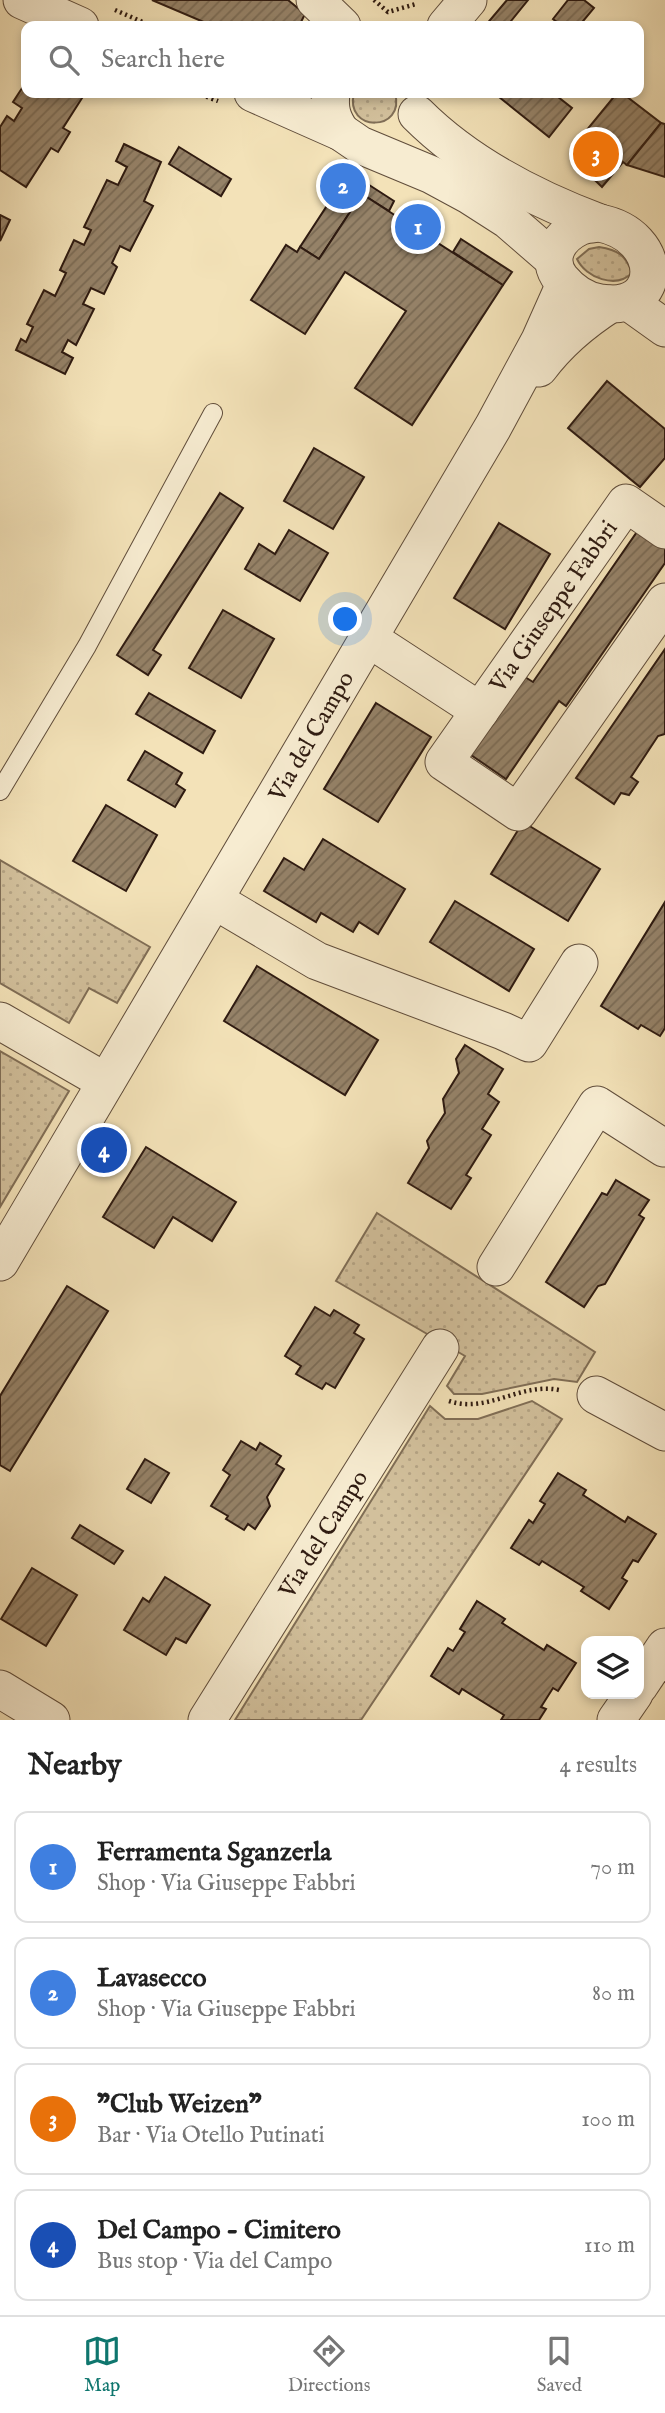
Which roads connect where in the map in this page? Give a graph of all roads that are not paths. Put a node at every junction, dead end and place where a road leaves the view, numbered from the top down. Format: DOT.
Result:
graph roads {
  1 [pos="22,0"];
  2 [pos="315,0"];
  3 [pos="468,0"];
  4 [pos="432,15"];
  5 [pos="91,16"];
  6 [pos="337,21"];
  7 [pos="264,98"];
  8 [pos="330,98"];
  9 [pos="418,103"];
  10 [pos="350,138"];
  11 [pos="600,223"];
  12 [pos="559,271"];
  13 [pos="648,278"];
  14 [pos="665,328"];
  15 [pos="213,414"];
  16 [pos="494,426"];
  17 [pos="664,527"];
  18 [pos="665,602"];
  19 [pos="368,638"];
  20 [pos="480,711"];
  21 [pos="0,790"];
  22 [pos="214,901"];
  23 [pos="579,962"];
  24 [pos="0,1021"];
  25 [pos="106,1082"];
  26 [pos="665,1146"];
  27 [pos="0,1262"];
  28 [pos="496,1268"];
  29 [pos="440,1348"];
  30 [pos="596,1395"];
  31 [pos="665,1432"];
  32 [pos="665,1647"];
  33 [pos="644,1678"];
  34 [pos="0,1689"];
  35 [pos="631,1699"];
  36 [pos="51,1720"];
  37 [pos="207,1720"];
  38 [pos="617,1720"];
  1 -- 5 [label="street"];
  2 -- 6 [label="street"];
  3 -- 4 [label="street"];
  7 -- 10 [label="street"];
  8 -- 10 [label="street"];
  9 -- 10 [label="street"];
  9 -- 11 [label="street"];
  10 -- 12 [label="street"];
  11 -- 12 [label="street"];
  11 -- 13 [label="street"];
  12 -- 13 [label="street"];
  12 -- 16 [label="street, Via del Campo"];
  13 -- 14 [label="street"];
  13 -- 16 [label="street, Via del Campo"];
  15 -- 21 [label="lane"];
  16 -- 19 [label="street, Via del Campo"];
  17 -- 20 [label="street, Via Giuseppe Fabbri"];
  18 -- 20 [label="street, Via Giuseppe Fabbri"];
  19 -- 20 [label="street, Via Giuseppe Fabbri"];
  19 -- 22 [label="street, Via del Campo"];
  22 -- 23 [label="street"];
  22 -- 25 [label="street, Via del Campo"];
  24 -- 25 [label="street"];
  25 -- 27 [label="street, Via del Campo"];
  26 -- 28 [label="street"];
  29 -- 37 [label="street, Via del Campo"];
  30 -- 31 [label="street"];
  32 -- 33 [label="street"];
  34 -- 36 [label="street"];
  35 -- 38 [label="street"];
}
